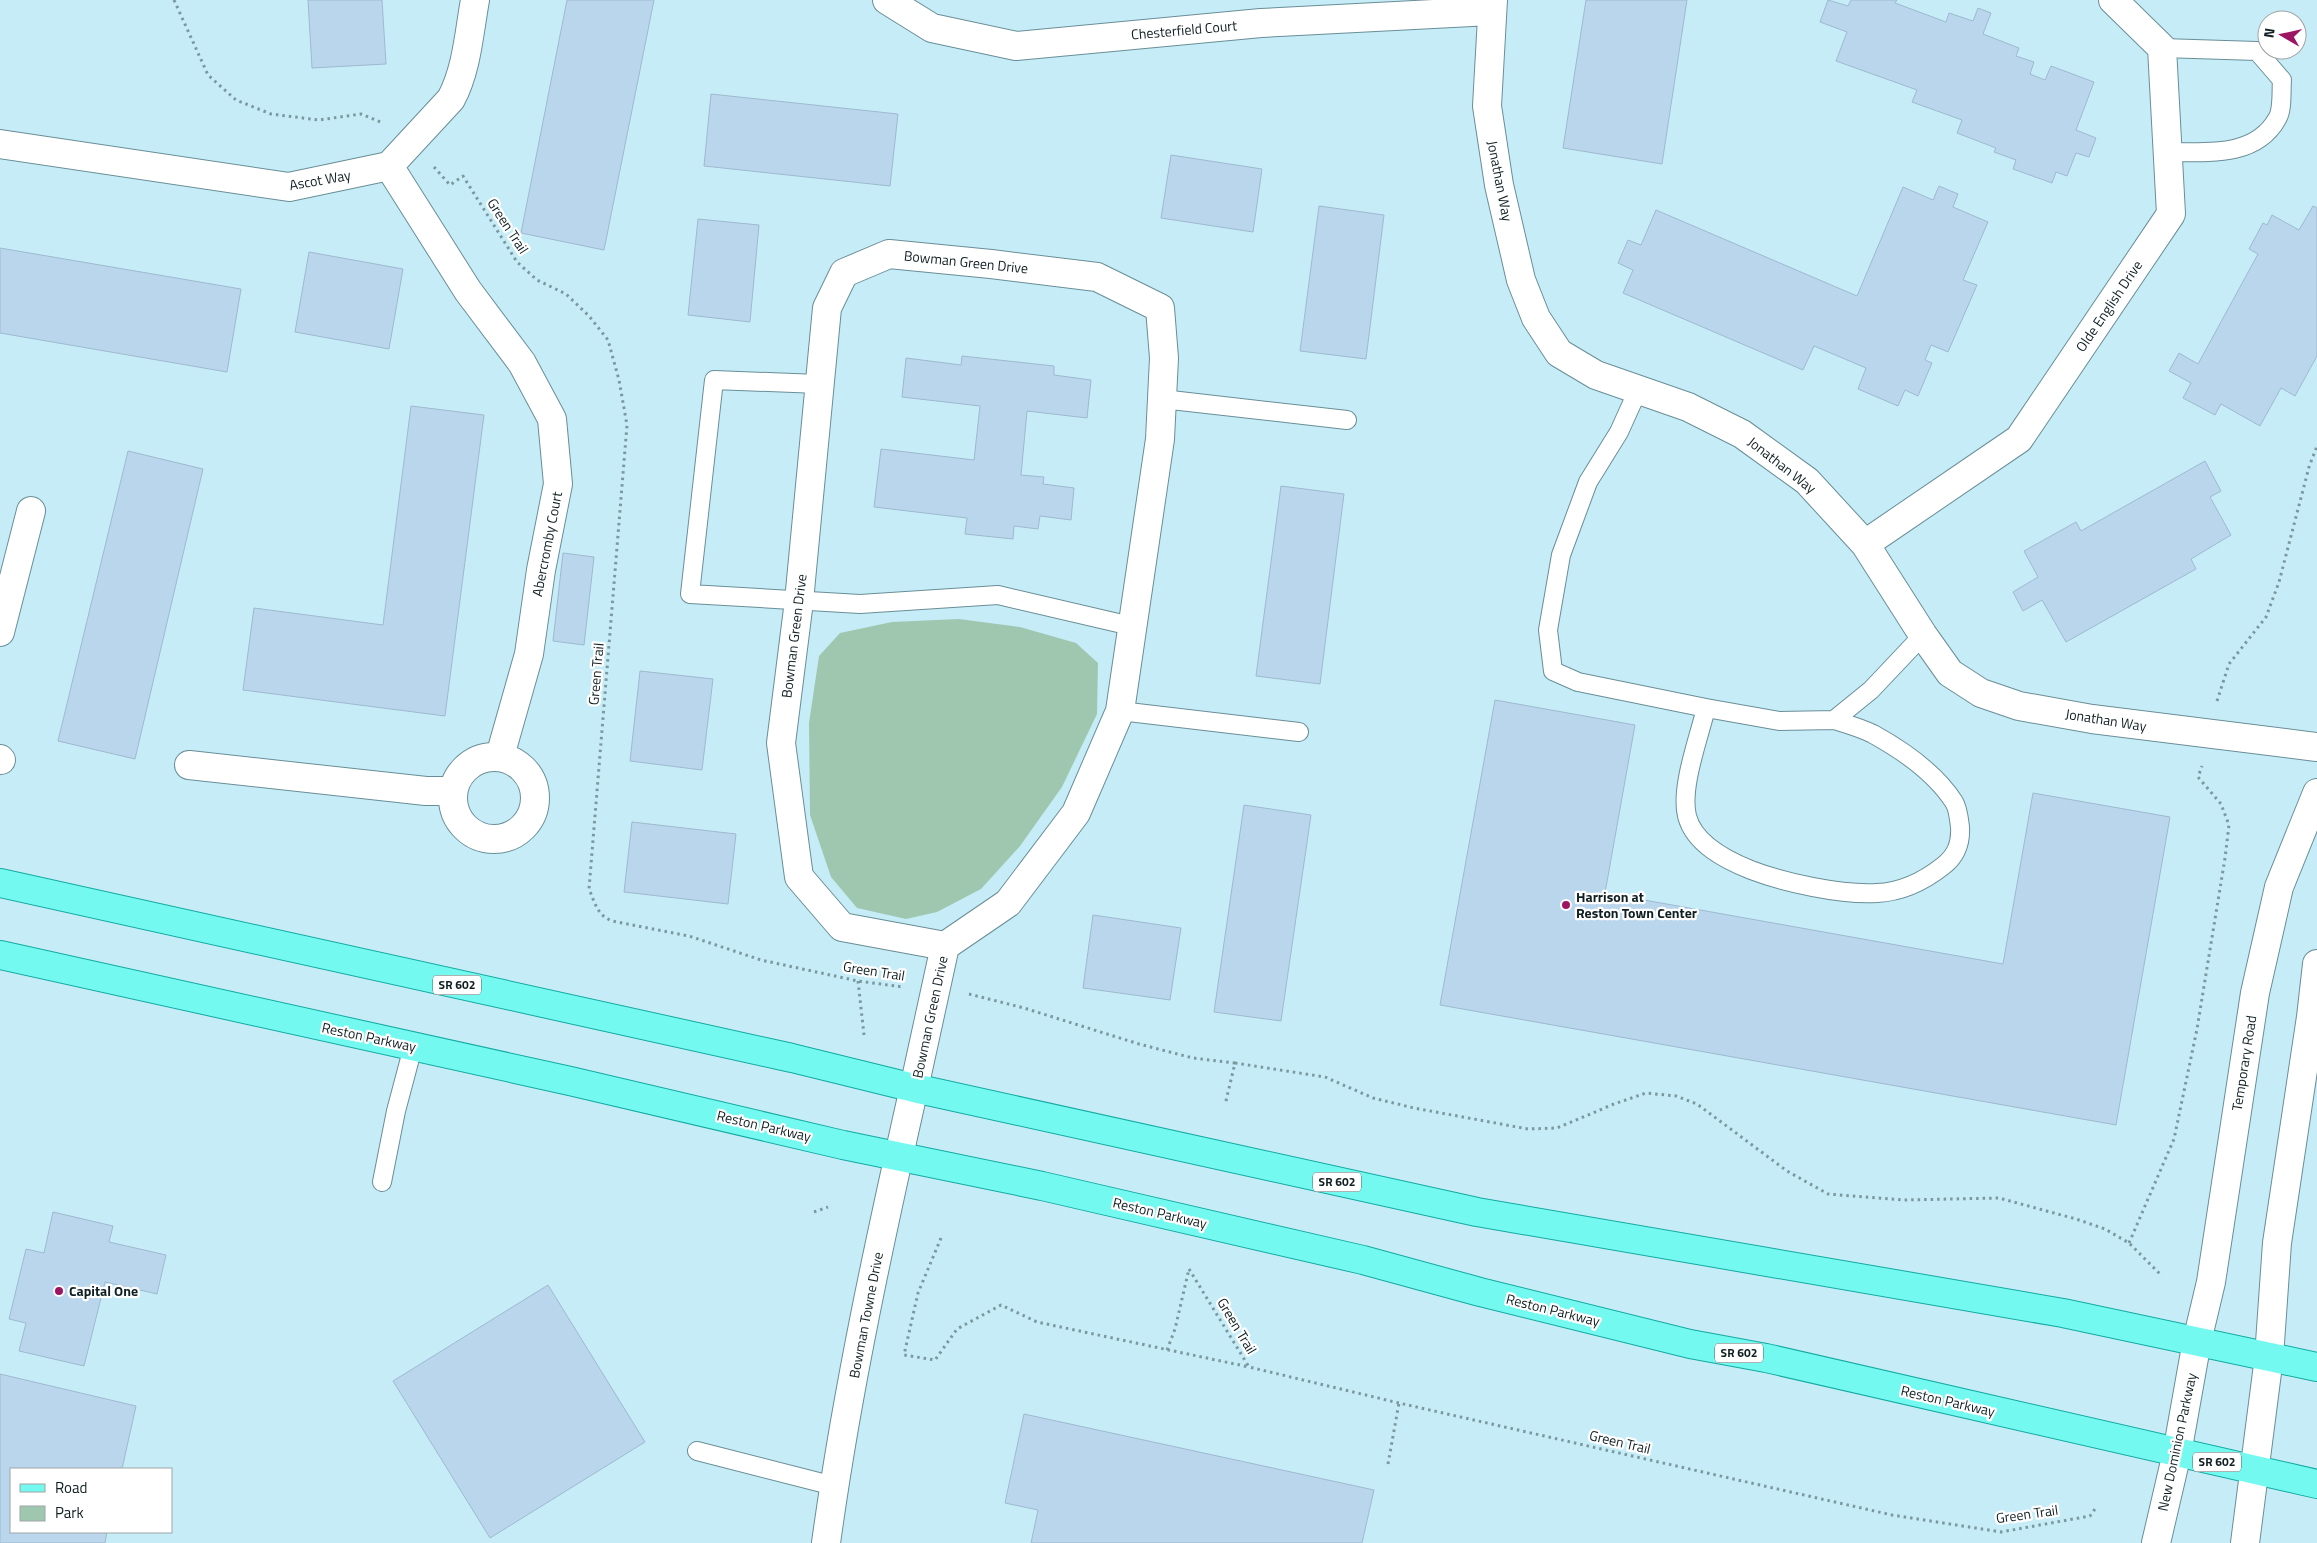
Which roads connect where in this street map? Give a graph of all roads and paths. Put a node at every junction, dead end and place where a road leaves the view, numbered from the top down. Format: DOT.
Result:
graph roads {
  1 [pos="174,0"];
  2 [pos="475,0"];
  3 [pos="887,0"];
  4 [pos="2113,0"];
  5 [pos="1492,6"];
  6 [pos="2162,48"];
  7 [pos="410,141"];
  8 [pos="0,144"];
  9 [pos="2167,152"];
  10 [pos="389,166"];
  11 [pos="819,384"];
  12 [pos="1638,390"];
  13 [pos="1162,399"];
  14 [pos="1347,420"];
  15 [pos="2317,446"];
  16 [pos="31,512"];
  17 [pos="1865,544"];
  18 [pos="799,601"];
  19 [pos="1131,626"];
  20 [pos="0,632"];
  21 [pos="1923,635"];
  22 [pos="1706,708"];
  23 [pos="1120,711"];
  24 [pos="1834,720"];
  25 [pos="1299,732"];
  26 [pos="2209,735"];
  27 [pos="2317,747"];
  28 [pos="500,756"];
  29 [pos="188,765"];
  30 [pos="453,791"];
  31 [pos="2317,793"];
  32 [pos="0,884"];
  33 [pos="945,946"];
  34 [pos="0,955"];
  35 [pos="2317,964"];
  36 [pos="858,981"];
  37 [pos="935,991"];
  38 [pos="864,1035"];
  39 [pos="413,1047"];
  40 [pos="1235,1063"];
  41 [pos="914,1088"];
  42 [pos="1225,1105"];
  43 [pos="899,1156"];
  44 [pos="382,1182"];
  45 [pos="828,1207"];
  46 [pos="814,1212"];
  47 [pos="941,1238"];
  48 [pos="2130,1243"];
  49 [pos="2161,1275"];
  50 [pos="2197,1340"];
  51 [pos="1167,1350"];
  52 [pos="2269,1357"];
  53 [pos="1249,1367"];
  54 [pos="2317,1367"];
  55 [pos="1399,1403"];
  56 [pos="698,1450"];
  57 [pos="2177,1453"];
  58 [pos="1388,1464"];
  59 [pos="2256,1471"];
  60 [pos="2317,1484"];
  61 [pos="834,1486"];
  62 [pos="2097,1506"];
  63 [pos="826,1543"];
  64 [pos="2156,1543"];
  65 [pos="2245,1543"];
  1 -- 7 [label="path, Green Trail"];
  2 -- 7 [label="street"];
  3 -- 5 [label="street, Chesterfield Court"];
  4 -- 6 [label="street"];
  5 -- 12 [label="street, Jonathan Way"];
  6 -- 9 [label="street, Olde English Drive"];
  6 -- 9 [label="lane"];
  7 -- 10 [label="street"];
  7 -- 36 [label="path, Green Trail"];
  8 -- 10 [label="street, Ascot Way"];
  9 -- 17 [label="street, Olde English Drive"];
  10 -- 28 [label="street, Abercromby Court"];
  11 -- 13 [label="street, Bowman Green Drive"];
  11 -- 18 [label="street, Bowman Green Drive"];
  11 -- 18 [label="lane"];
  12 -- 17 [label="street, Jonathan Way"];
  12 -- 22 [label="lane"];
  13 -- 14 [label="lane"];
  13 -- 19 [label="street, Bowman Green Drive"];
  15 -- 26 [label="path"];
  16 -- 20 [label="street"];
  17 -- 21 [label="street, Jonathan Way"];
  18 -- 19 [label="lane"];
  18 -- 33 [label="street, Bowman Green Drive"];
  19 -- 23 [label="street, Bowman Green Drive"];
  21 -- 24 [label="lane"];
  21 -- 26 [label="street, Jonathan Way"];
  22 -- 24 [label="lane"];
  22 -- 24 [label="lane"];
  23 -- 25 [label="lane"];
  23 -- 33 [label="street, Bowman Green Drive"];
  26 -- 27 [label="street, Jonathan Way"];
  26 -- 48 [label="path"];
  28 -- 30 [label="street"];
  28 -- 30 [label="street"];
  29 -- 30 [label="street"];
  31 -- 50 [label="street, Temporary Road"];
  32 -- 41 [label="main road, SR 602"];
  33 -- 37 [label="street, Bowman Green Drive"];
  34 -- 39 [label="main road, Reston Parkway / SR 602"];
  35 -- 52 [label="street"];
  36 -- 37 [label="path, Green Trail"];
  36 -- 38 [label="path"];
  37 -- 40 [label="path, Green Trail"];
  37 -- 41 [label="street, Bowman Green Drive"];
  39 -- 43 [label="main road, Reston Parkway / SR 602"];
  39 -- 44 [label="lane"];
  40 -- 42 [label="path"];
  40 -- 48 [label="path, Green Trail"];
  41 -- 43 [label="street, Bowman Towne Drive"];
  41 -- 50 [label="main road, SR 602"];
  43 -- 57 [label="main road, Reston Parkway / SR 602"];
  43 -- 61 [label="street, Bowman Towne Drive"];
  45 -- 46 [label="path"];
  47 -- 51 [label="path"];
  48 -- 49 [label="path, Green Trail"];
  50 -- 52 [label="main road, SR 602"];
  50 -- 57 [label="street, New Dominion Parkway"];
  51 -- 53 [label="path"];
  51 -- 53 [label="path, Green Trail"];
  52 -- 54 [label="main road, SR 602"];
  52 -- 59 [label="street"];
  53 -- 55 [label="path, Green Trail"];
  55 -- 58 [label="path"];
  55 -- 62 [label="path, Green Trail"];
  56 -- 61 [label="lane"];
  57 -- 59 [label="main road, Reston Parkway / SR 602"];
  57 -- 64 [label="street, New Dominion Parkway"];
  59 -- 60 [label="main road, Reston Parkway / SR 602"];
  59 -- 65 [label="street"];
  61 -- 63 [label="street, Bowman Towne Drive"];
}
